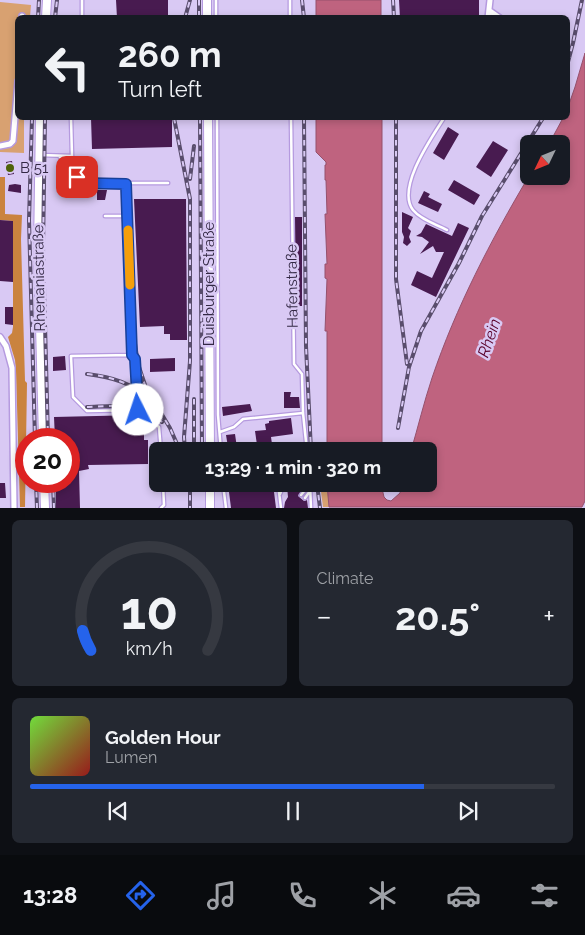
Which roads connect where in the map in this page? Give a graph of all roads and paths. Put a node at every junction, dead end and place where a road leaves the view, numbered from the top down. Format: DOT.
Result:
graph roads {
  1 [pos="48,0"];
  2 [pos="82,0"];
  3 [pos="207,0"];
  4 [pos="216,0"];
  5 [pos="290,0"];
  6 [pos="490,0"];
  7 [pos="490,11"];
  8 [pos="46,15"];
  9 [pos="82,15"];
  10 [pos="207,15"];
  11 [pos="216,15"];
  12 [pos="290,15"];
  13 [pos="489,15"];
  14 [pos="496,15"];
  15 [pos="15,117"];
  16 [pos="40,120"];
  17 [pos="71,120"];
  18 [pos="208,120"];
  19 [pos="217,120"];
  20 [pos="291,120"];
  21 [pos="443,120"];
  22 [pos="0,146"];
  23 [pos="39,155"];
  24 [pos="59,156"];
  25 [pos="168,183"];
  26 [pos="126,184"];
  27 [pos="105,216"];
  28 [pos="128,216"];
  29 [pos="447,230"];
  30 [pos="0,337"];
  31 [pos="132,355"];
  32 [pos="138,410"];
  33 [pos="303,413"];
  34 [pos="43,428"];
  35 [pos="220,432"];
  36 [pos="160,442"];
  37 [pos="210,442"];
  38 [pos="221,442"];
  39 [pos="306,442"];
  40 [pos="163,492"];
  41 [pos="210,492"];
  42 [pos="224,492"];
  43 [pos="279,492"];
  44 [pos="281,492"];
  45 [pos="303,492"];
  46 [pos="309,492"];
  47 [pos="310,492"];
  48 [pos="44,493"];
  49 [pos="301,495"];
  50 [pos="279,496"];
  51 [pos="305,498"];
  52 [pos="14,508"];
  53 [pos="45,508"];
  54 [pos="161,508"];
  55 [pos="210,508"];
  56 [pos="226,508"];
  57 [pos="281,508"];
  58 [pos="311,508"];
  1 -- 8 [label="street"];
  2 -- 9 [label="lane"];
  3 -- 10 [label="street"];
  4 -- 11 [label="lane"];
  5 -- 12 [label="lane"];
  6 -- 7 [label="street"];
  7 -- 13 [label="street"];
  7 -- 14 [label="street"];
  15 -- 22 [label="street"];
  16 -- 23 [label="street, Rhenaniastraße"];
  17 -- 24 [label="lane"];
  18 -- 37 [label="street, Duisburger Straße"];
  19 -- 35 [label="lane"];
  20 -- 33 [label="lane, Hafenstraße"];
  21 -- 29 [label="lane"];
  23 -- 24 [label="lane"];
  23 -- 34 [label="street, Rhenaniastraße"];
  24 -- 26 [label="lane"];
  25 -- 26 [label="lane"];
  26 -- 28 [label="lane"];
  27 -- 28 [label="lane"];
  28 -- 31 [label="lane"];
  30 -- 52 [label="street"];
  31 -- 32 [label="lane"];
  31 -- 32 [label="lane"];
  32 -- 36 [label="lane"];
  33 -- 35 [label="lane"];
  33 -- 39 [label="lane, Hafenstraße"];
  35 -- 38 [label="lane"];
  40 -- 54 [label="lane"];
  41 -- 55 [label="street"];
  42 -- 56 [label="lane"];
  43 -- 50 [label="lane"];
  44 -- 50 [label="lane"];
  45 -- 49 [label="lane"];
  46 -- 51 [label="lane"];
  47 -- 58 [label="lane"];
  48 -- 53 [label="street"];
  50 -- 57 [label="lane"];
}
